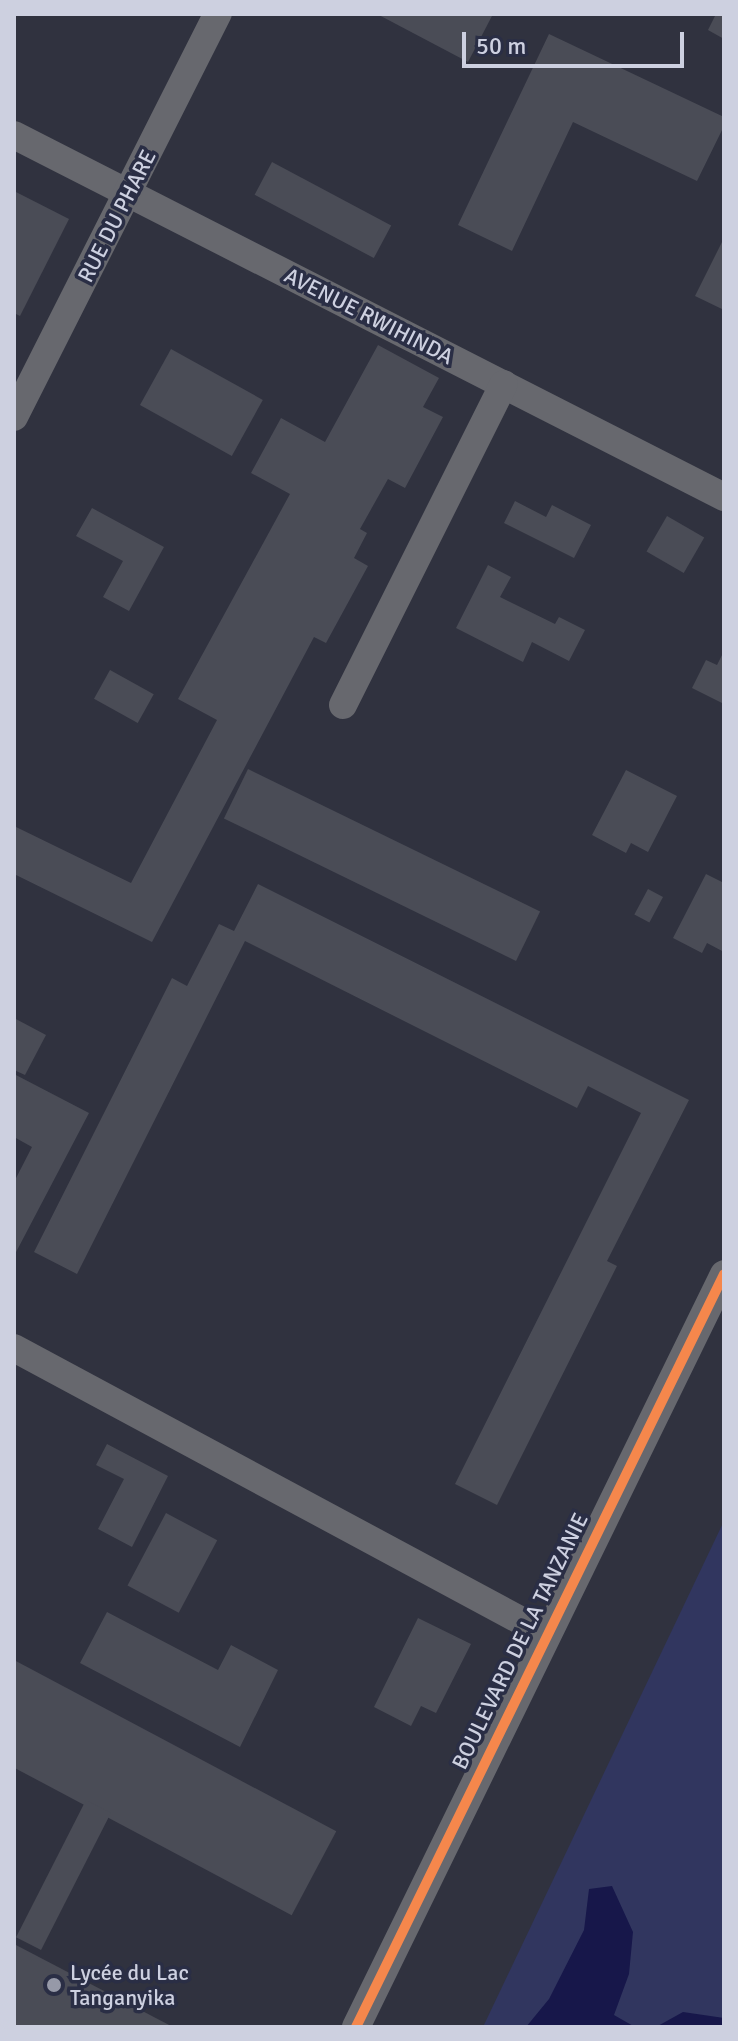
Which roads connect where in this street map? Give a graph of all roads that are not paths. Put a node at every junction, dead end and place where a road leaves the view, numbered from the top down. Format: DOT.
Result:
graph roads {
  1 [pos="218,14"];
  2 [pos="14,135"];
  3 [pos="128,194"];
  4 [pos="504,384"];
  5 [pos="14,417"];
  6 [pos="724,497"];
  7 [pos="343,705"];
  8 [pos="724,1274"];
  9 [pos="14,1348"];
  10 [pos="544,1633"];
  11 [pos="356,2027"];
  1 -- 3 [label="street, RUE DU PHARE"];
  2 -- 3 [label="street, AVENUE RWIHINDA"];
  3 -- 4 [label="street, AVENUE RWIHINDA"];
  3 -- 5 [label="street, RUE DU PHARE"];
  4 -- 6 [label="street, AVENUE RWIHINDA"];
  4 -- 7 [label="street"];
  8 -- 10 [label="street, BOULEVARD DE LA TANZANIE"];
  9 -- 10 [label="street"];
  10 -- 11 [label="street, BOULEVARD DE LA TANZANIE"];
}
